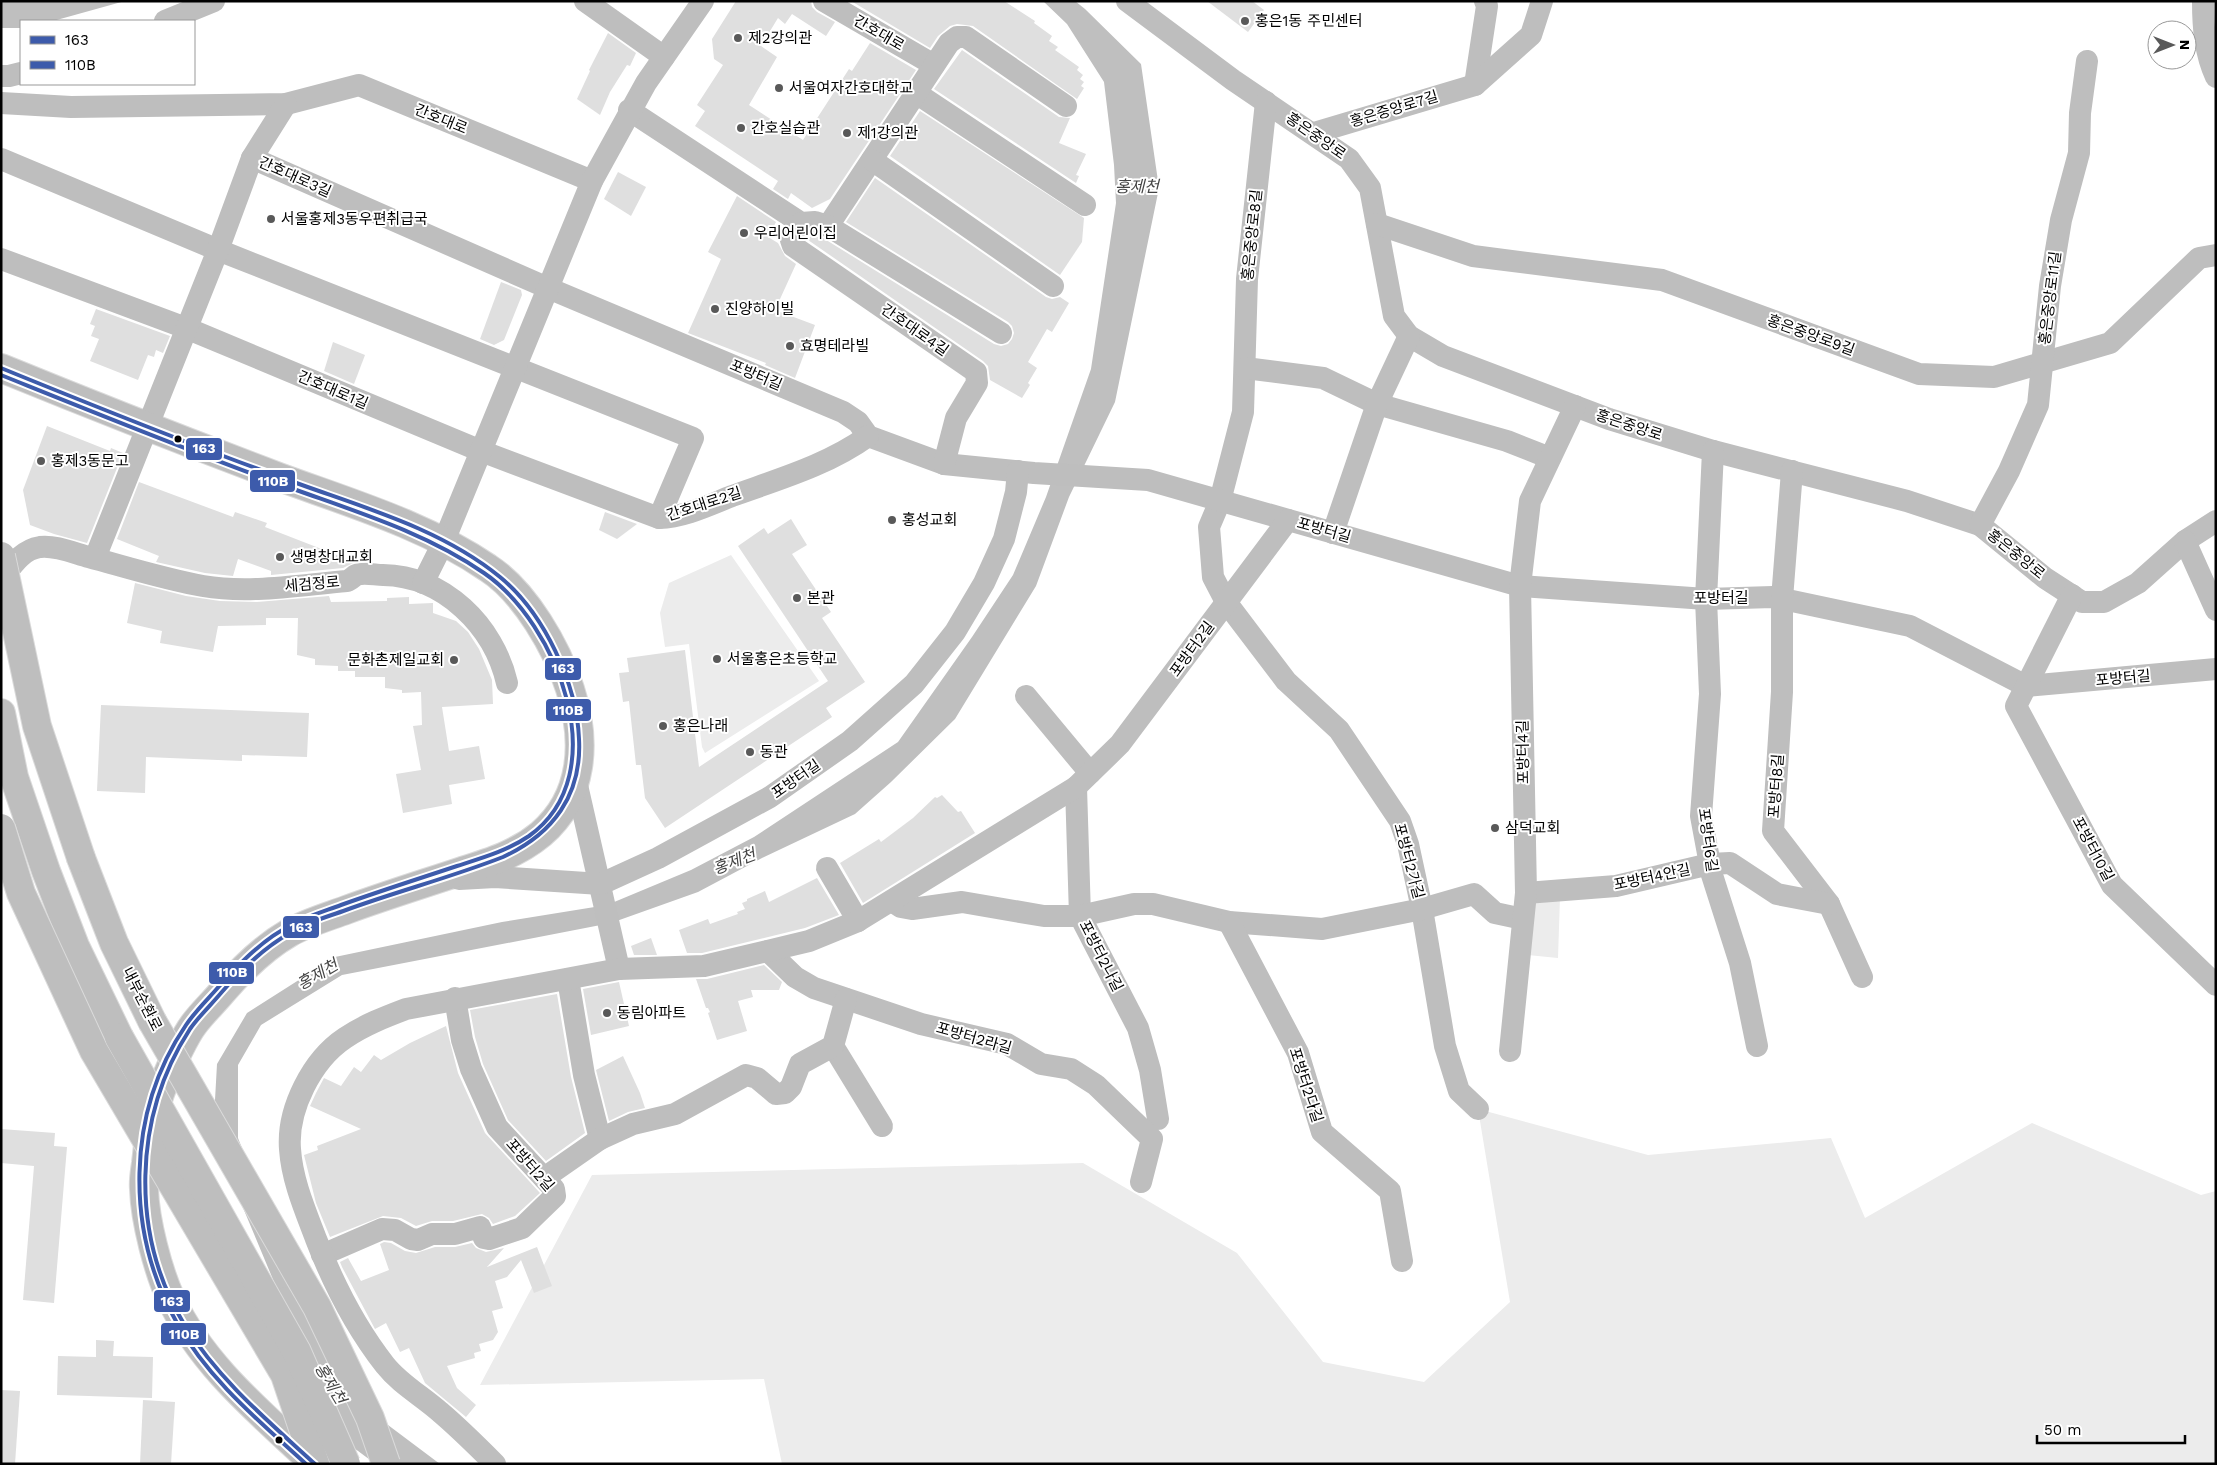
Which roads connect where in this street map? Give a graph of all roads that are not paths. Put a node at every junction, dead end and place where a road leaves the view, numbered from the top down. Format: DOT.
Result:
graph roads {
  1 [pos="214,1"];
  2 [pos="585,1"];
  3 [pos="702,1"];
  4 [pos="824,1"];
  5 [pos="1127,1"];
  6 [pos="1485,1"];
  7 [pos="1542,1"];
  8 [pos="2203,1"];
  9 [pos="167,20"];
  10 [pos="664,57"];
  11 [pos="2088,61"];
  12 [pos="934,65"];
  13 [pos="20,73"];
  14 [pos="1,76"];
  15 [pos="2216,78"];
  16 [pos="1475,85"];
  17 [pos="916,93"];
  18 [pos="1266,102"];
  19 [pos="1,103"];
  20 [pos="286,104"];
  21 [pos="1066,106"];
  22 [pos="629,110"];
  23 [pos="1314,133"];
  24 [pos="252,158"];
  25 [pos="1,159"];
  26 [pos="872,160"];
  27 [pos="592,181"];
  28 [pos="1085,205"];
  29 [pos="801,223"];
  30 [pos="1377,224"];
  31 [pos="828,226"];
  32 [pos="218,250"];
  33 [pos="2216,255"];
  34 [pos="1,259"];
  35 [pos="1053,286"];
  36 [pos="548,288"];
  37 [pos="186,328"];
  38 [pos="1001,333"];
  39 [pos="1409,336"];
  40 [pos="2041,363"];
  41 [pos="1,368"];
  42 [pos="515,368"];
  43 [pos="1245,368"];
  44 [pos="1377,404"];
  45 [pos="1575,406"];
  46 [pos="147,427"];
  47 [pos="868,436"];
  48 [pos="481,451"];
  49 [pos="1713,451"];
  50 [pos="1550,458"];
  51 [pos="944,464"];
  52 [pos="1792,471"];
  53 [pos="1026,472"];
  54 [pos="1220,501"];
  55 [pos="659,518"];
  56 [pos="1288,520"];
  57 [pos="2216,521"];
  58 [pos="1980,525"];
  59 [pos="1333,533"];
  60 [pos="444,541"];
  61 [pos="2185,541"];
  62 [pos="1,556"];
  63 [pos="95,558"];
  64 [pos="1,580"];
  65 [pos="424,583"];
  66 [pos="1520,586"];
  67 [pos="2072,595"];
  68 [pos="1706,599"];
  69 [pos="1782,599"];
  70 [pos="1226,602"];
  71 [pos="2216,610"];
  72 [pos="2216,669"];
  73 [pos="507,683"];
  74 [pos="2026,686"];
  75 [pos="1026,696"];
  76 [pos="1,713"];
  77 [pos="1083,780"];
  78 [pos="576,781"];
  79 [pos="1,828"];
  80 [pos="1710,864"];
  81 [pos="827,868"];
  82 [pos="430,882"];
  83 [pos="601,886"];
  84 [pos="1526,893"];
  85 [pos="892,900"];
  86 [pos="1829,904"];
  87 [pos="1422,909"];
  88 [pos="1080,916"];
  89 [pos="1523,919"];
  90 [pos="858,921"];
  91 [pos="1229,922"];
  92 [pos="768,951"];
  93 [pos="617,959"];
  94 [pos="1862,977"];
  95 [pos="568,979"];
  96 [pos="2216,985"];
  97 [pos="455,998"];
  98 [pos="846,1000"];
  99 [pos="833,1046"];
  100 [pos="1757,1046"];
  101 [pos="1510,1051"];
  102 [pos="1478,1109"];
  103 [pos="1158,1119"];
  104 [pos="882,1126"];
  105 [pos="600,1139"];
  106 [pos="544,1178"];
  107 [pos="1141,1182"];
  108 [pos="322,1255"];
  109 [pos="1402,1261"];
  110 [pos="315,1464"];
  111 [pos="346,1464"];
  112 [pos="386,1464"];
  113 [pos="495,1464"];
  1 -- 9 [label="street"];
  2 -- 10 [label="street"];
  3 -- 10 [label="street"];
  4 -- 12 [label="street, 간호대로"];
  5 -- 18 [label="street, 홍은중앙로"];
  6 -- 16 [label="street"];
  7 -- 16 [label="street, 홍은중앙로7길"];
  8 -- 15 [label="street"];
  10 -- 22 [label="street"];
  11 -- 40 [label="street, 홍은중앙로11길"];
  12 -- 17 [label="street"];
  12 -- 21 [label="street"];
  13 -- 14 [label="street"];
  16 -- 23 [label="street, 홍은중앙로7길"];
  17 -- 26 [label="street"];
  17 -- 28 [label="street"];
  18 -- 23 [label="street, 홍은중앙로"];
  18 -- 43 [label="street, 홍은중앙로8길"];
  19 -- 20 [label="street"];
  20 -- 24 [label="street, 간호대로3길"];
  20 -- 27 [label="street, 간호대로"];
  22 -- 27 [label="street"];
  22 -- 29 [label="street"];
  23 -- 30 [label="street, 홍은중앙로"];
  24 -- 32 [label="street"];
  24 -- 36 [label="street, 간호대로3길"];
  25 -- 32 [label="street"];
  26 -- 31 [label="street"];
  26 -- 35 [label="street"];
  27 -- 36 [label="street"];
  29 -- 31 [label="street"];
  29 -- 51 [label="street, 간호대로4길"];
  30 -- 39 [label="street, 홍은중앙로"];
  30 -- 40 [label="street, 홍은중앙로9길"];
  31 -- 38 [label="street"];
  32 -- 37 [label="street"];
  32 -- 42 [label="street"];
  33 -- 40 [label="street, 홍은중앙로9길"];
  34 -- 37 [label="street, 간호대로1길"];
  36 -- 42 [label="street"];
  36 -- 47 [label="street, 포방터길"];
  37 -- 46 [label="street"];
  37 -- 48 [label="street, 간호대로1길"];
  39 -- 44 [label="street"];
  39 -- 45 [label="street, 홍은중앙로"];
  40 -- 58 [label="street, 홍은중앙로11길"];
  41 -- 46 [label="main road"];
  42 -- 48 [label="street"];
  42 -- 55 [label="street"];
  43 -- 44 [label="street"];
  43 -- 54 [label="street, 홍은중앙로8길"];
  44 -- 50 [label="street"];
  44 -- 59 [label="street"];
  45 -- 49 [label="street, 홍은중앙로"];
  45 -- 50 [label="street"];
  46 -- 60 [label="main road"];
  46 -- 63 [label="street"];
  47 -- 51 [label="street, 포방터길"];
  47 -- 55 [label="street, 간호대로2길"];
  48 -- 55 [label="street, 간호대로2길"];
  48 -- 60 [label="street"];
  49 -- 52 [label="street, 홍은중앙로"];
  49 -- 68 [label="street"];
  50 -- 66 [label="street"];
  51 -- 53 [label="street, 포방터길"];
  52 -- 58 [label="street, 홍은중앙로"];
  52 -- 69 [label="street"];
  53 -- 54 [label="street, 포방터길"];
  53 -- 83 [label="street, 포방터길"];
  54 -- 56 [label="street, 포방터길"];
  54 -- 70 [label="street"];
  56 -- 59 [label="street, 포방터길"];
  56 -- 70 [label="street, 포방터2길"];
  57 -- 61 [label="street, 홍은중앙로"];
  58 -- 67 [label="street, 홍은중앙로"];
  59 -- 66 [label="street, 포방터길"];
  60 -- 65 [label="street"];
  60 -- 78 [label="main road"];
  61 -- 67 [label="street, 홍은중앙로"];
  61 -- 71 [label="street"];
  62 -- 112 [label="main road, 내부순환로, bridge"];
  63 -- 64 [label="street, 세검정로"];
  63 -- 65 [label="street, 세검정로"];
  65 -- 73 [label="street, 세검정로"];
  66 -- 68 [label="street, 포방터길"];
  66 -- 84 [label="street, 포방터4길"];
  67 -- 74 [label="street"];
  68 -- 69 [label="street, 포방터길"];
  68 -- 80 [label="street, 포방터6길"];
  69 -- 74 [label="street, 포방터길"];
  69 -- 86 [label="street, 포방터8길"];
  70 -- 77 [label="street, 포방터2길"];
  70 -- 87 [label="street, 포방터2가길"];
  72 -- 74 [label="street, 포방터길"];
  74 -- 96 [label="street, 포방터10길"];
  75 -- 77 [label="street"];
  76 -- 111 [label="main road, bridge"];
  77 -- 85 [label="street, 포방터2길"];
  77 -- 88 [label="street, 포방터2나길"];
  78 -- 82 [label="main road"];
  78 -- 83 [label="street"];
  79 -- 110 [label="main road, bridge"];
  80 -- 84 [label="street, 포방터4안길"];
  80 -- 86 [label="street, 포방터4안길"];
  80 -- 100 [label="street, 포방터6길"];
  81 -- 90 [label="street"];
  82 -- 83 [label="street, 포방터길"];
  82 -- 110 [label="main road"];
  83 -- 93 [label="street"];
  84 -- 89 [label="street, 포방터4길"];
  85 -- 88 [label="street"];
  85 -- 90 [label="street, 포방터2길"];
  86 -- 94 [label="street, 포방터8길"];
  87 -- 89 [label="street"];
  87 -- 91 [label="street"];
  87 -- 102 [label="street, 포방터2가길"];
  88 -- 91 [label="street"];
  88 -- 103 [label="street, 포방터2나길"];
  89 -- 101 [label="street, 포방터4길"];
  90 -- 92 [label="street, 포방터2길"];
  91 -- 109 [label="street, 포방터2다길"];
  92 -- 93 [label="street, 포방터2길"];
  92 -- 98 [label="street, 포방터2라길"];
  93 -- 95 [label="street, 포방터2길"];
  95 -- 97 [label="street, 포방터2길"];
  95 -- 105 [label="street"];
  97 -- 106 [label="street, 포방터2길"];
  97 -- 108 [label="street, 포방터2길"];
  98 -- 99 [label="street"];
  98 -- 107 [label="street, 포방터2라길"];
  99 -- 104 [label="street"];
  99 -- 105 [label="street"];
  105 -- 106 [label="street"];
  106 -- 108 [label="street, 포방터2길"];
  108 -- 113 [label="street, 포방터2길"];
}
